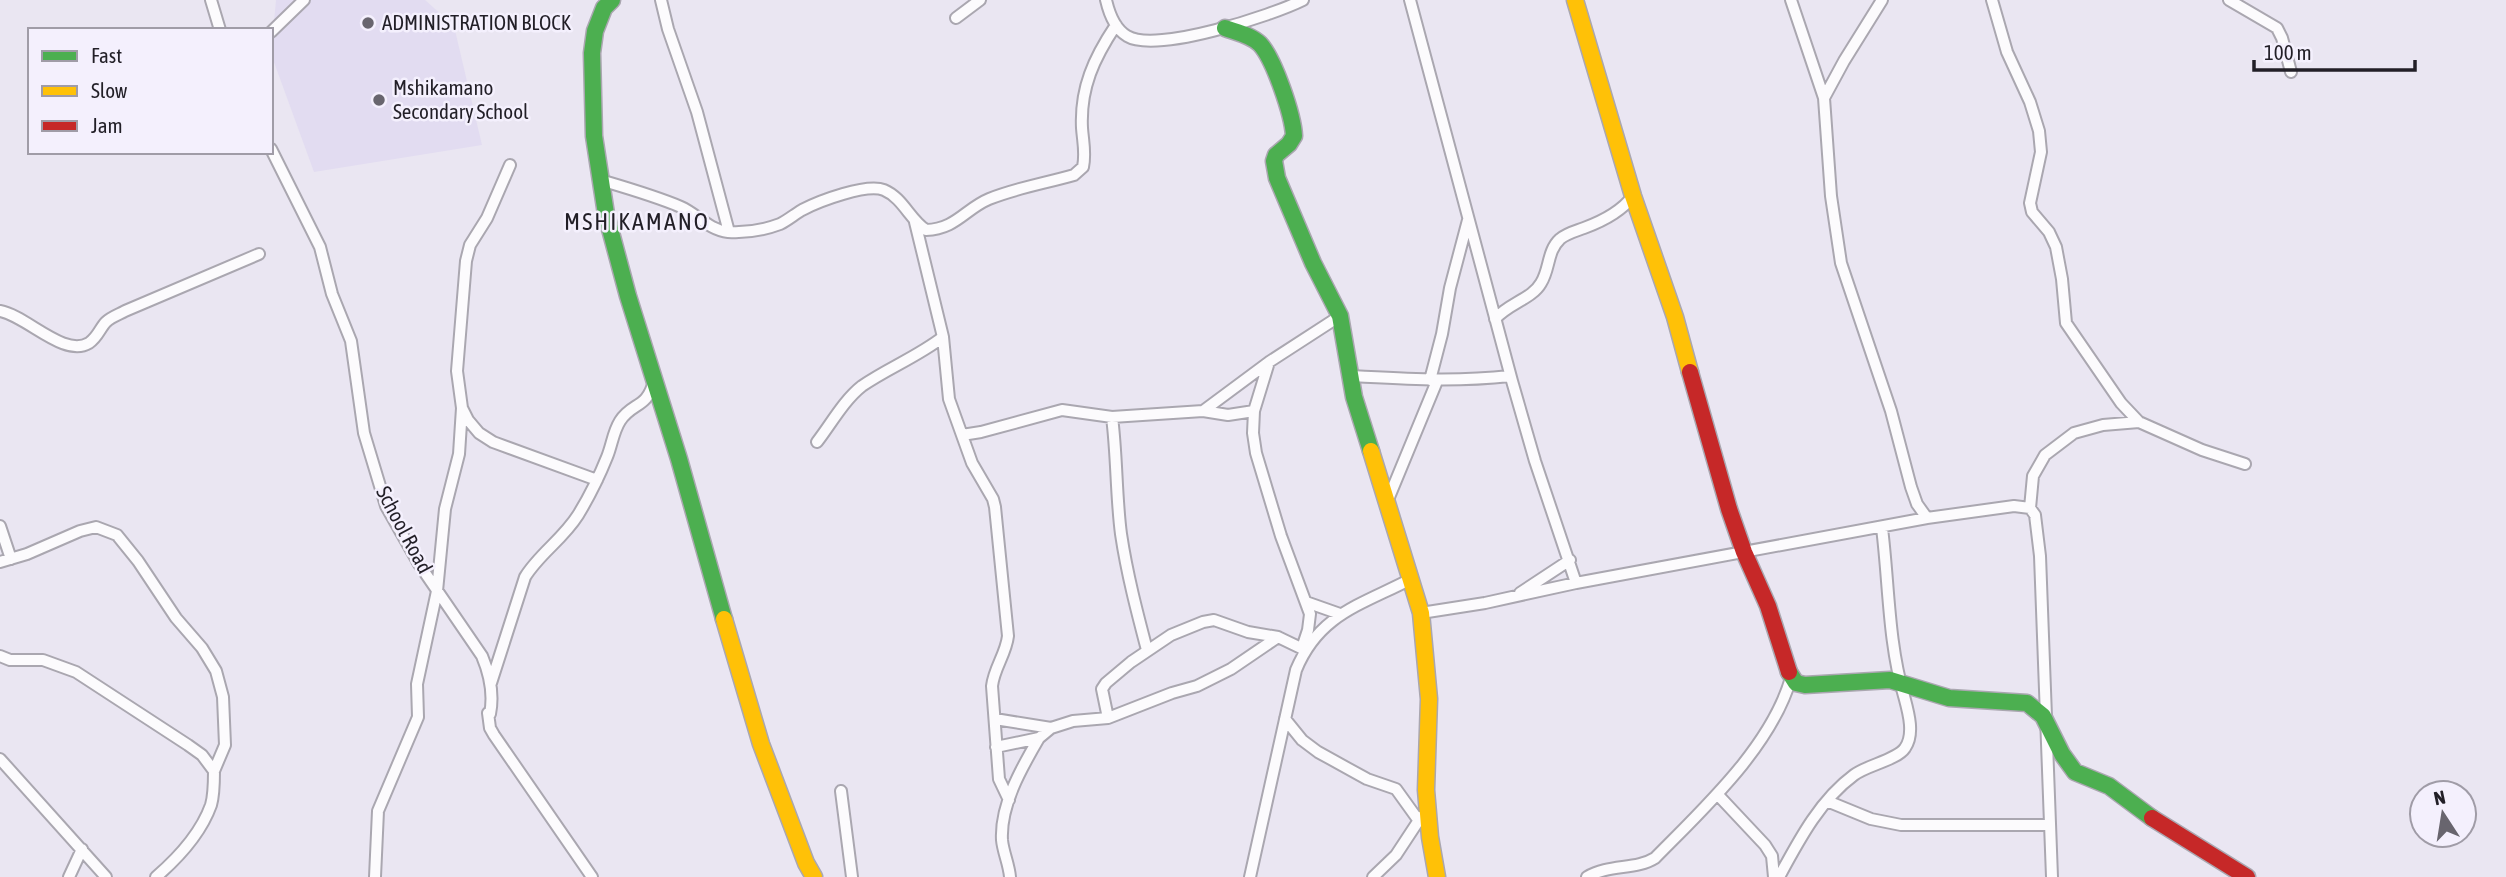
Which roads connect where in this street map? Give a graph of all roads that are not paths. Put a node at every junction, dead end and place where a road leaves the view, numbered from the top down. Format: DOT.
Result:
graph roads {
  1 [pos="211,0"];
  2 [pos="304,0"];
  3 [pos="612,0"];
  4 [pos="661,0"];
  5 [pos="980,0"];
  6 [pos="1106,0"];
  7 [pos="1303,0"];
  8 [pos="1410,0"];
  9 [pos="1575,0"];
  10 [pos="1791,0"];
  11 [pos="1882,0"];
  12 [pos="1992,0"];
  13 [pos="2229,0"];
  14 [pos="956,19"];
  15 [pos="1115,25"];
  16 [pos="219,28"];
  17 [pos="1225,28"];
  18 [pos="273,31"];
  19 [pos="2291,72"];
  20 [pos="1824,98"];
  21 [pos="273,153"];
  22 [pos="510,165"];
  23 [pos="600,180"];
  24 [pos="1633,196"];
  25 [pos="1468,219"];
  26 [pos="915,222"];
  27 [pos="729,232"];
  28 [pos="259,254"];
  29 [pos="0,311"];
  30 [pos="1340,316"];
  31 [pos="1495,319"];
  32 [pos="943,337"];
  33 [pos="1269,362"];
  34 [pos="1350,376"];
  35 [pos="1510,376"];
  36 [pos="654,379"];
  37 [pos="1434,381"];
  38 [pos="462,408"];
  39 [pos="1203,411"];
  40 [pos="1254,411"];
  41 [pos="1112,417"];
  42 [pos="2140,422"];
  43 [pos="962,435"];
  44 [pos="817,442"];
  45 [pos="2245,464"];
  46 [pos="597,480"];
  47 [pos="1387,502"];
  48 [pos="2030,508"];
  49 [pos="1927,518"];
  50 [pos="0,526"];
  51 [pos="1882,528"];
  52 [pos="1744,552"];
  53 [pos="5,560"];
  54 [pos="1570,560"];
  55 [pos="1411,579"];
  56 [pos="1576,583"];
  57 [pos="438,591"];
  58 [pos="1515,597"];
  59 [pos="1306,602"];
  60 [pos="1421,613"];
  61 [pos="1340,614"];
  62 [pos="1278,637"];
  63 [pos="1303,649"];
  64 [pos="1147,650"];
  65 [pos="0,656"];
  66 [pos="1791,678"];
  67 [pos="1900,683"];
  68 [pos="490,686"];
  69 [pos="1108,718"];
  70 [pos="995,719"];
  71 [pos="1285,719"];
  72 [pos="2047,723"];
  73 [pos="1051,728"];
  74 [pos="1039,738"];
  75 [pos="996,747"];
  76 [pos="0,759"];
  77 [pos="214,771"];
  78 [pos="841,791"];
  79 [pos="1718,794"];
  80 [pos="1009,800"];
  81 [pos="1827,801"];
  82 [pos="1427,806"];
  83 [pos="1419,821"];
  84 [pos="2049,825"];
  85 [pos="82,849"];
  86 [pos="1634,865"];
  87 [pos="69,877"];
  88 [pos="106,877"];
  89 [pos="156,877"];
  90 [pos="375,877"];
  91 [pos="592,877"];
  92 [pos="814,877"];
  93 [pos="852,877"];
  94 [pos="1010,877"];
  95 [pos="1250,877"];
  96 [pos="1373,877"];
  97 [pos="1437,877"];
  98 [pos="1587,877"];
  99 [pos="1632,877"];
  100 [pos="1776,877"];
  101 [pos="2052,877"];
  102 [pos="2247,877"];
  1 -- 16 [label="street"];
  2 -- 18 [label="street"];
  3 -- 23 [label="street"];
  4 -- 27 [label="street"];
  5 -- 14 [label="street"];
  6 -- 15 [label="street"];
  7 -- 17 [label="street"];
  8 -- 25 [label="street"];
  9 -- 24 [label="street"];
  10 -- 20 [label="street"];
  11 -- 20 [label="street"];
  12 -- 42 [label="street"];
  13 -- 19 [label="street"];
  15 -- 17 [label="street"];
  15 -- 26 [label="street"];
  17 -- 30 [label="street"];
  20 -- 49 [label="street"];
  21 -- 57 [label="street, School Road"];
  22 -- 38 [label="street"];
  23 -- 27 [label="street"];
  23 -- 36 [label="street"];
  24 -- 31 [label="street"];
  24 -- 52 [label="street"];
  25 -- 31 [label="street"];
  25 -- 37 [label="street"];
  26 -- 27 [label="street"];
  26 -- 32 [label="street"];
  28 -- 29 [label="street"];
  30 -- 33 [label="street"];
  30 -- 34 [label="street"];
  31 -- 35 [label="street"];
  32 -- 43 [label="street"];
  32 -- 44 [label="street"];
  33 -- 39 [label="street"];
  33 -- 40 [label="street"];
  34 -- 37 [label="street"];
  34 -- 47 [label="street"];
  35 -- 37 [label="street"];
  35 -- 54 [label="street"];
  36 -- 46 [label="street"];
  36 -- 92 [label="street"];
  37 -- 47 [label="street"];
  38 -- 46 [label="street"];
  38 -- 57 [label="street"];
  39 -- 40 [label="street"];
  39 -- 41 [label="street"];
  40 -- 59 [label="street"];
  41 -- 43 [label="street"];
  41 -- 64 [label="street"];
  42 -- 45 [label="street"];
  42 -- 48 [label="street"];
  43 -- 70 [label="street"];
  46 -- 68 [label="street"];
  47 -- 55 [label="street"];
  48 -- 49 [label="street"];
  48 -- 72 [label="street"];
  49 -- 51 [label="street"];
  50 -- 53 [label="street"];
  51 -- 52 [label="street"];
  51 -- 67 [label="street"];
  52 -- 56 [label="street"];
  52 -- 66 [label="street"];
  53 -- 77 [label="street"];
  54 -- 56 [label="street"];
  54 -- 58 [label="street"];
  55 -- 60 [label="street"];
  55 -- 61 [label="street"];
  56 -- 58 [label="street"];
  57 -- 68 [label="street, School Road"];
  57 -- 90 [label="street"];
  58 -- 60 [label="street"];
  59 -- 61 [label="street"];
  59 -- 63 [label="street"];
  60 -- 82 [label="street"];
  61 -- 63 [label="street"];
  62 -- 63 [label="street"];
  62 -- 64 [label="street"];
  62 -- 69 [label="street"];
  63 -- 71 [label="street"];
  64 -- 69 [label="street"];
  65 -- 77 [label="street"];
  66 -- 67 [label="street"];
  66 -- 79 [label="street"];
  67 -- 72 [label="street"];
  67 -- 81 [label="street"];
  68 -- 91 [label="street, School Road"];
  69 -- 73 [label="street"];
  70 -- 73 [label="street"];
  70 -- 75 [label="street"];
  71 -- 83 [label="street"];
  71 -- 95 [label="street"];
  72 -- 84 [label="street"];
  72 -- 102 [label="street"];
  73 -- 74 [label="street"];
  74 -- 75 [label="street"];
  74 -- 80 [label="street"];
  75 -- 80 [label="street"];
  76 -- 85 [label="street"];
  77 -- 89 [label="street"];
  78 -- 93 [label="street"];
  79 -- 86 [label="street"];
  79 -- 100 [label="street"];
  80 -- 94 [label="street"];
  81 -- 84 [label="street"];
  81 -- 100 [label="street"];
  82 -- 83 [label="street"];
  82 -- 97 [label="street"];
  83 -- 96 [label="street"];
  84 -- 101 [label="street"];
  85 -- 87 [label="street"];
  85 -- 88 [label="street"];
  86 -- 98 [label="street"];
  86 -- 99 [label="street"];
}
